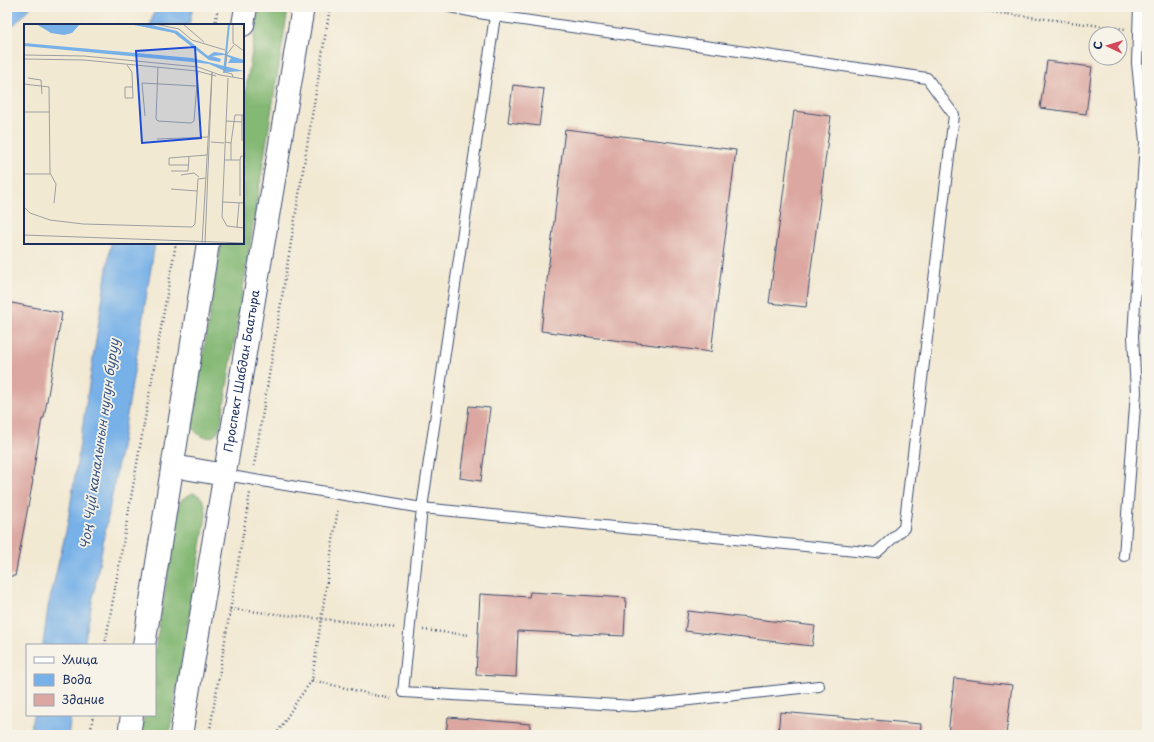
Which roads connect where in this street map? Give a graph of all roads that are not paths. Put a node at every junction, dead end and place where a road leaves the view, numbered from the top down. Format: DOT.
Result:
graph roads {
  1 [pos="246,7"];
  2 [pos="303,7"];
  3 [pos="450,7"];
  4 [pos="1139,7"];
  5 [pos="495,16"];
  6 [pos="243,24"];
  7 [pos="208,244"];
  8 [pos="173,466"];
  9 [pos="225,475"];
  10 [pos="422,508"];
  11 [pos="1124,556"];
  12 [pos="144,644"];
  13 [pos="819,686"];
  14 [pos="132,716"];
  15 [pos="129,735"];
  16 [pos="181,735"];
  1 -- 6 [label="main road"];
  2 -- 9 [label="main road, Проспект Шабдан Баатыра"];
  3 -- 5 [label="lane"];
  4 -- 11 [label="lane"];
  5 -- 10 [label="lane"];
  5 -- 10 [label="lane"];
  7 -- 8 [label="main road"];
  8 -- 9 [label="main road"];
  8 -- 12 [label="main road"];
  9 -- 10 [label="lane"];
  9 -- 16 [label="main road, Проспект Шабдан Баатыра"];
  10 -- 13 [label="lane"];
  14 -- 15 [label="main road"];
}
